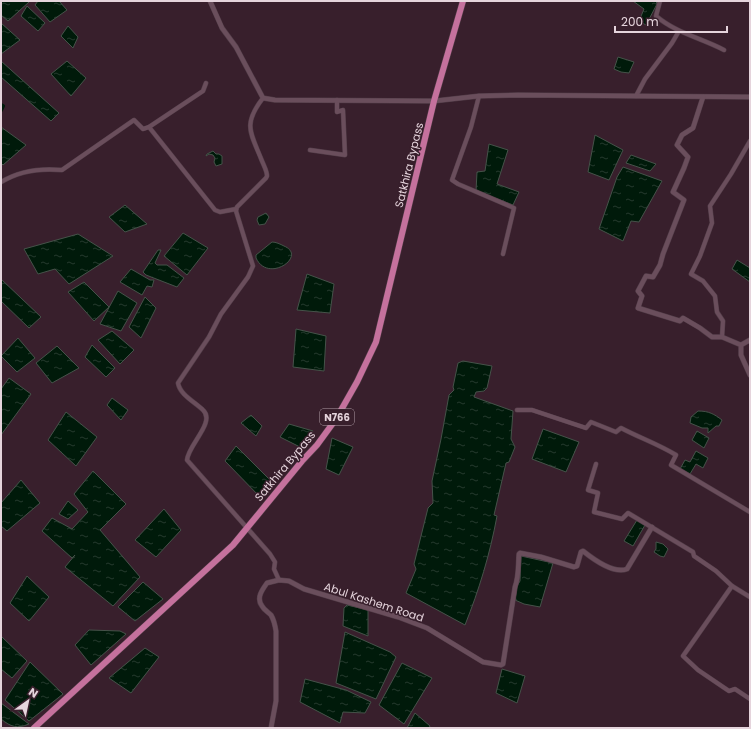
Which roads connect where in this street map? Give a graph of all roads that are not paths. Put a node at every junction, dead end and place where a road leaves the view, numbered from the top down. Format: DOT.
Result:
graph roads {
  1 [pos="210,1"];
  2 [pos="463,1"];
  3 [pos="660,1"];
  4 [pos="679,31"];
  5 [pos="724,50"];
  6 [pos="206,83"];
  7 [pos="479,96"];
  8 [pos="636,96"];
  9 [pos="703,97"];
  10 [pos="750,97"];
  11 [pos="263,98"];
  12 [pos="337,100"];
  13 [pos="434,101"];
  14 [pos="149,128"];
  15 [pos="750,141"];
  16 [pos="310,150"];
  17 [pos="1,182"];
  18 [pos="236,209"];
  19 [pos="503,254"];
  20 [pos="722,337"];
  21 [pos="750,340"];
  22 [pos="741,345"];
  23 [pos="750,375"];
  24 [pos="517,410"];
  25 [pos="596,464"];
  26 [pos="750,512"];
  27 [pos="247,527"];
  28 [pos="652,527"];
  29 [pos="278,580"];
  30 [pos="732,586"];
  31 [pos="750,597"];
  32 [pos="750,699"];
  33 [pos="34,728"];
  34 [pos="271,728"];
  1 -- 11 [label="street"];
  2 -- 13 [label="highway, Satkhira Bypass / N766"];
  3 -- 4 [label="street"];
  4 -- 5 [label="street"];
  4 -- 8 [label="street"];
  6 -- 14 [label="street"];
  7 -- 8 [label="street"];
  7 -- 13 [label="street"];
  7 -- 19 [label="street"];
  8 -- 9 [label="street"];
  9 -- 10 [label="street"];
  9 -- 20 [label="street"];
  11 -- 12 [label="street"];
  11 -- 18 [label="street"];
  12 -- 13 [label="street"];
  12 -- 16 [label="street"];
  13 -- 27 [label="highway, Satkhira Bypass / N766"];
  14 -- 17 [label="street"];
  14 -- 18 [label="street"];
  15 -- 20 [label="street"];
  18 -- 27 [label="street"];
  20 -- 22 [label="street"];
  21 -- 22 [label="street"];
  22 -- 23 [label="street"];
  24 -- 26 [label="street"];
  25 -- 28 [label="street"];
  27 -- 29 [label="street"];
  27 -- 33 [label="highway, Satkhira Bypass / N766"];
  28 -- 29 [label="street, Abul Kashem Road"];
  28 -- 30 [label="street"];
  29 -- 34 [label="street"];
  30 -- 31 [label="street"];
  30 -- 32 [label="street"];
}
